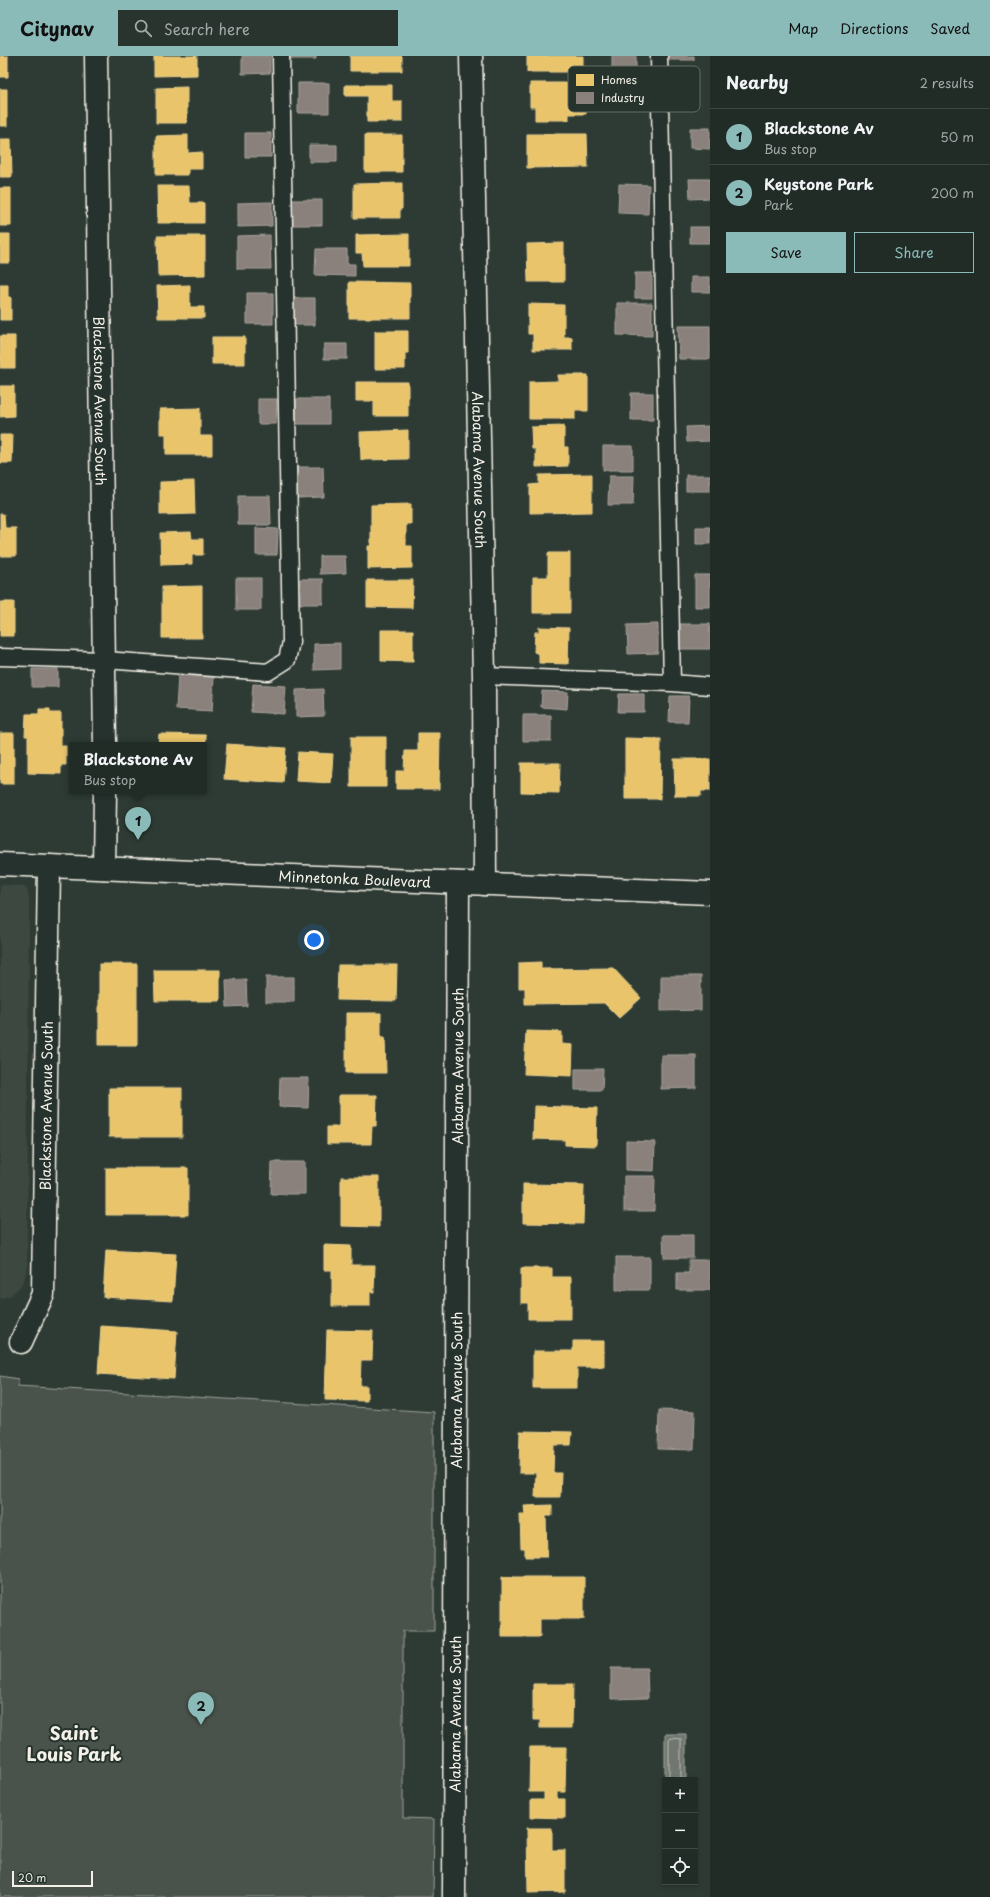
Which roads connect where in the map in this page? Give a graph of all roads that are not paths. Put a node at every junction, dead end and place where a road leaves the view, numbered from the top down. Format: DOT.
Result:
graph roads {
  1 [pos="96,56"];
  2 [pos="281,56"];
  3 [pos="471,56"];
  4 [pos="659,56"];
  5 [pos="659,66"];
  6 [pos="660,112"];
  7 [pos="0,657"];
  8 [pos="105,660"];
  9 [pos="484,676"];
  10 [pos="672,684"];
  11 [pos="710,686"];
  12 [pos="105,742"];
  13 [pos="105,794"];
  14 [pos="0,864"];
  15 [pos="48,866"];
  16 [pos="104,868"];
  17 [pos="458,883"];
  18 [pos="485,884"];
  19 [pos="710,893"];
  20 [pos="21,1342"];
  21 [pos="454,1897"];
  1 -- 8 [label="street, Blackstone Avenue South"];
  2 -- 8 [label="lane"];
  3 -- 9 [label="street, Alabama Avenue South"];
  4 -- 5 [label="lane"];
  6 -- 10 [label="lane"];
  7 -- 8 [label="lane"];
  8 -- 12 [label="street, Blackstone Avenue South"];
  9 -- 10 [label="lane"];
  9 -- 18 [label="street, Alabama Avenue South"];
  10 -- 11 [label="lane"];
  13 -- 16 [label="street"];
  14 -- 15 [label="street, Minnetonka Boulevard"];
  15 -- 16 [label="street, Minnetonka Boulevard"];
  15 -- 20 [label="street, Blackstone Avenue South"];
  16 -- 17 [label="street, Minnetonka Boulevard"];
  17 -- 18 [label="street, Minnetonka Boulevard"];
  17 -- 21 [label="street, Alabama Avenue South"];
  18 -- 19 [label="street, Minnetonka Boulevard"];
}
